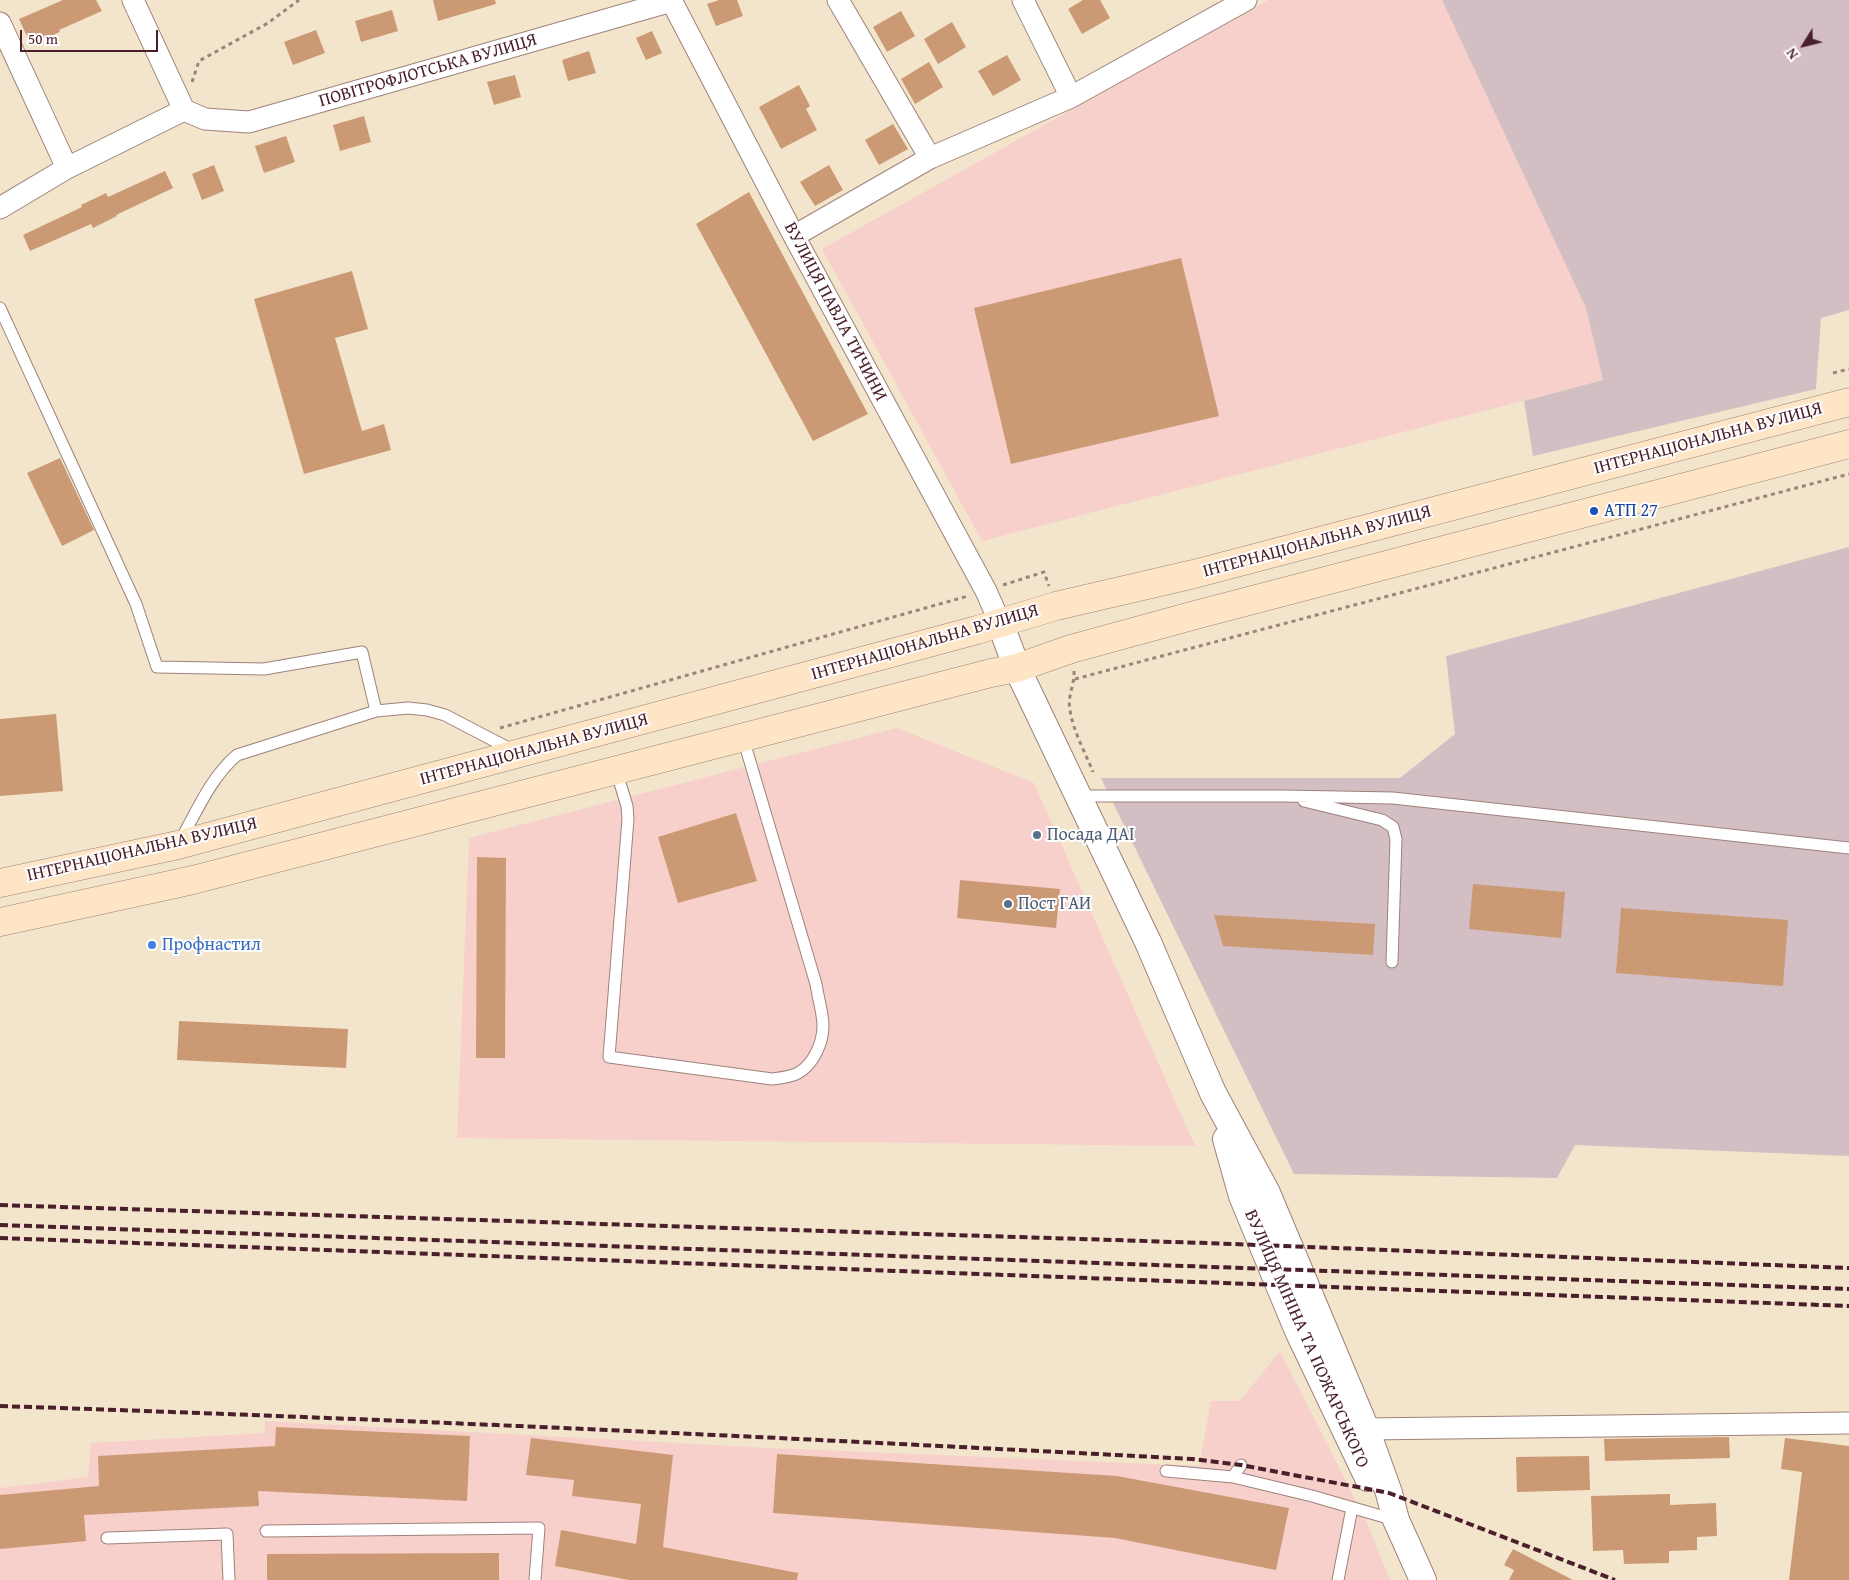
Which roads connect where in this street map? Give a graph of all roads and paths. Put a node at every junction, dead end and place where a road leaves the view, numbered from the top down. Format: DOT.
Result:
graph roads {
  1 [pos="133,0"];
  2 [pos="299,0"];
  3 [pos="838,0"];
  4 [pos="1023,0"];
  5 [pos="1246,0"];
  6 [pos="671,1"];
  7 [pos="0,23"];
  8 [pos="1071,97"];
  9 [pos="184,110"];
  10 [pos="930,158"];
  11 [pos="67,168"];
  12 [pos="0,208"];
  13 [pos="794,236"];
  14 [pos="0,308"];
  15 [pos="1849,369"];
  16 [pos="1833,373"];
  17 [pos="1849,402"];
  18 [pos="1849,444"];
  19 [pos="1849,474"];
  20 [pos="986,591"];
  21 [pos="1056,606"];
  22 [pos="1000,624"];
  23 [pos="1072,649"];
  24 [pos="1017,668"];
  25 [pos="1075,679"];
  26 [pos="376,711"];
  27 [pos="480,734"];
  28 [pos="743,738"];
  29 [pos="520,754"];
  30 [pos="616,770"];
  31 [pos="1091,796"];
  32 [pos="1284,796"];
  33 [pos="178,845"];
  34 [pos="1849,848"];
  35 [pos="0,883"];
  36 [pos="0,922"];
  37 [pos="1392,962"];
  38 [pos="1213,1093"];
  39 [pos="1849,1423"];
  40 [pos="1366,1429"];
  41 [pos="1240,1465"];
  42 [pos="1166,1471"];
  43 [pos="1233,1477"];
  44 [pos="1352,1508"];
  45 [pos="1396,1520"];
  46 [pos="266,1531"];
  47 [pos="107,1538"];
  48 [pos="229,1580"];
  49 [pos="535,1580"];
  50 [pos="1338,1580"];
  51 [pos="1423,1580"];
  1 -- 9 [label="street"];
  2 -- 9 [label="path"];
  3 -- 10 [label="street"];
  4 -- 8 [label="street"];
  5 -- 8 [label="street"];
  6 -- 9 [label="street, ПОВІТРОФЛОТСЬКА ВУЛИЦЯ"];
  6 -- 13 [label="street, ВУЛИЦЯ ПАВЛА ТИЧИНИ"];
  7 -- 11 [label="street"];
  8 -- 10 [label="street"];
  9 -- 11 [label="street"];
  10 -- 13 [label="street"];
  11 -- 12 [label="street"];
  13 -- 20 [label="street, ВУЛИЦЯ ПАВЛА ТИЧИНИ"];
  14 -- 26 [label="lane"];
  15 -- 16 [label="path"];
  17 -- 21 [label="main road, ІНТЕРНАЦІОНАЛЬНА ВУЛИЦЯ"];
  18 -- 23 [label="main road"];
  19 -- 25 [label="path"];
  20 -- 21 [label="path"];
  20 -- 22 [label="street, ВУЛИЦЯ ПАВЛА ТИЧИНИ"];
  20 -- 27 [label="path"];
  21 -- 22 [label="main road, ІНТЕРНАЦІОНАЛЬНА ВУЛИЦЯ"];
  22 -- 24 [label="street, ВУЛИЦЯ МІНІНА ТА ПОЖАРСЬКОГО"];
  22 -- 29 [label="main road, ІНТЕРНАЦІОНАЛЬНА ВУЛИЦЯ"];
  23 -- 24 [label="main road"];
  23 -- 25 [label="path"];
  24 -- 28 [label="main road"];
  24 -- 31 [label="street, ВУЛИЦЯ МІНІНА ТА ПОЖАРСЬКОГО"];
  25 -- 31 [label="path"];
  26 -- 27 [label="lane"];
  26 -- 33 [label="lane"];
  27 -- 29 [label="lane"];
  28 -- 30 [label="main road"];
  28 -- 30 [label="lane"];
  29 -- 33 [label="main road, ІНТЕРНАЦІОНАЛЬНА ВУЛИЦЯ"];
  30 -- 36 [label="main road"];
  31 -- 32 [label="lane"];
  31 -- 38 [label="street, ВУЛИЦЯ МІНІНА ТА ПОЖАРСЬКОГО"];
  32 -- 34 [label="lane"];
  32 -- 37 [label="lane"];
  33 -- 35 [label="main road, ІНТЕРНАЦІОНАЛЬНА ВУЛИЦЯ"];
  38 -- 40 [label="street, ВУЛИЦЯ МІНІНА ТА ПОЖАРСЬКОГО"];
  38 -- 45 [label="street, ВУЛИЦЯ МІНІНА ТА ПОЖАРСЬКОГО"];
  39 -- 40 [label="street"];
  40 -- 45 [label="street, ВУЛИЦЯ МІНІНА ТА ПОЖАРСЬКОГО"];
  41 -- 43 [label="lane"];
  42 -- 43 [label="lane"];
  43 -- 44 [label="lane"];
  44 -- 45 [label="lane"];
  44 -- 50 [label="lane"];
  45 -- 51 [label="street, ВУЛИЦЯ МІНІНА ТА ПОЖАРСЬКОГО"];
  46 -- 49 [label="lane"];
  47 -- 48 [label="lane"];
}
